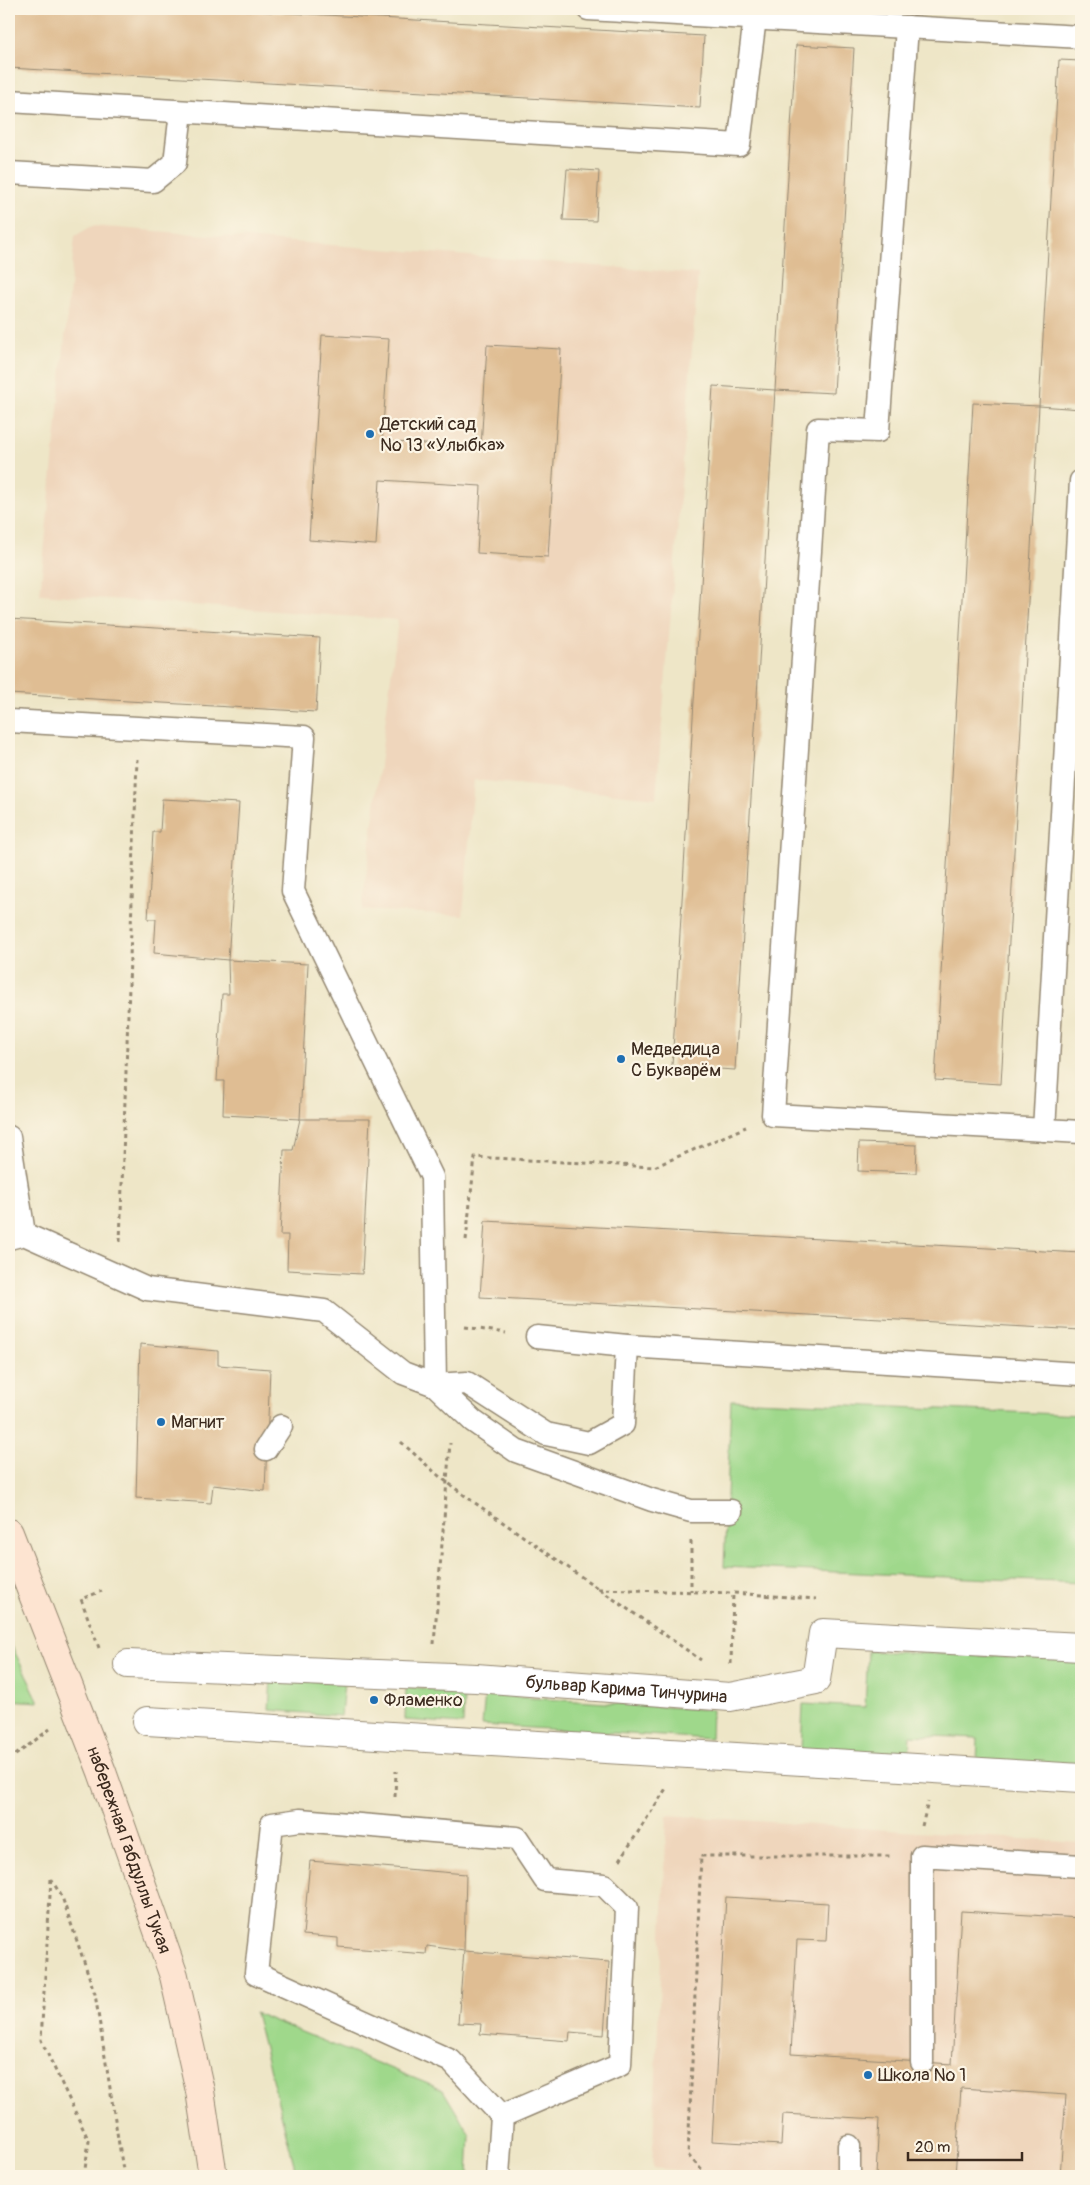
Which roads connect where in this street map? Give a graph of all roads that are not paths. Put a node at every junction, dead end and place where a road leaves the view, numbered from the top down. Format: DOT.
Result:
graph roads {
  1 [pos="588,9"];
  2 [pos="755,18"];
  3 [pos="907,27"];
  4 [pos="1081,37"];
  5 [pos="9,101"];
  6 [pos="181,112"];
  7 [pos="9,174"];
  8 [pos="1081,481"];
  9 [pos="9,721"];
  10 [pos="1044,1130"];
  11 [pos="1081,1132"];
  12 [pos="9,1137"];
  13 [pos="16,1236"];
  14 [pos="537,1337"];
  15 [pos="627,1346"];
  16 [pos="1081,1374"];
  17 [pos="435,1385"];
  18 [pos="282,1426"];
  19 [pos="266,1448"];
  20 [pos="731,1511"];
  21 [pos="9,1533"];
  22 [pos="1081,1647"];
  23 [pos="128,1664"];
  24 [pos="147,1721"];
  25 [pos="1081,1778"];
  26 [pos="1081,1866"];
  27 [pos="922,2062"];
  28 [pos="502,2116"];
  29 [pos="849,2146"];
  30 [pos="213,2176"];
  31 [pos="498,2176"];
  32 [pos="849,2176"];
  1 -- 2 [label="lane"];
  2 -- 3 [label="lane"];
  2 -- 6 [label="lane"];
  3 -- 4 [label="lane"];
  3 -- 10 [label="lane"];
  5 -- 6 [label="lane"];
  6 -- 7 [label="lane"];
  8 -- 10 [label="lane"];
  9 -- 17 [label="lane"];
  10 -- 11 [label="lane"];
  12 -- 13 [label="lane"];
  13 -- 17 [label="lane"];
  14 -- 15 [label="lane"];
  15 -- 16 [label="lane"];
  15 -- 17 [label="lane"];
  17 -- 20 [label="lane"];
  18 -- 19 [label="lane"];
  21 -- 30 [label="main road, набережная Габдуллы Тукая"];
  22 -- 23 [label="street, бульвар Карима Тинчурина"];
  24 -- 25 [label="street"];
  26 -- 27 [label="lane"];
  28 -- 28 [label="lane"];
  28 -- 31 [label="lane"];
  29 -- 32 [label="lane"];
}
